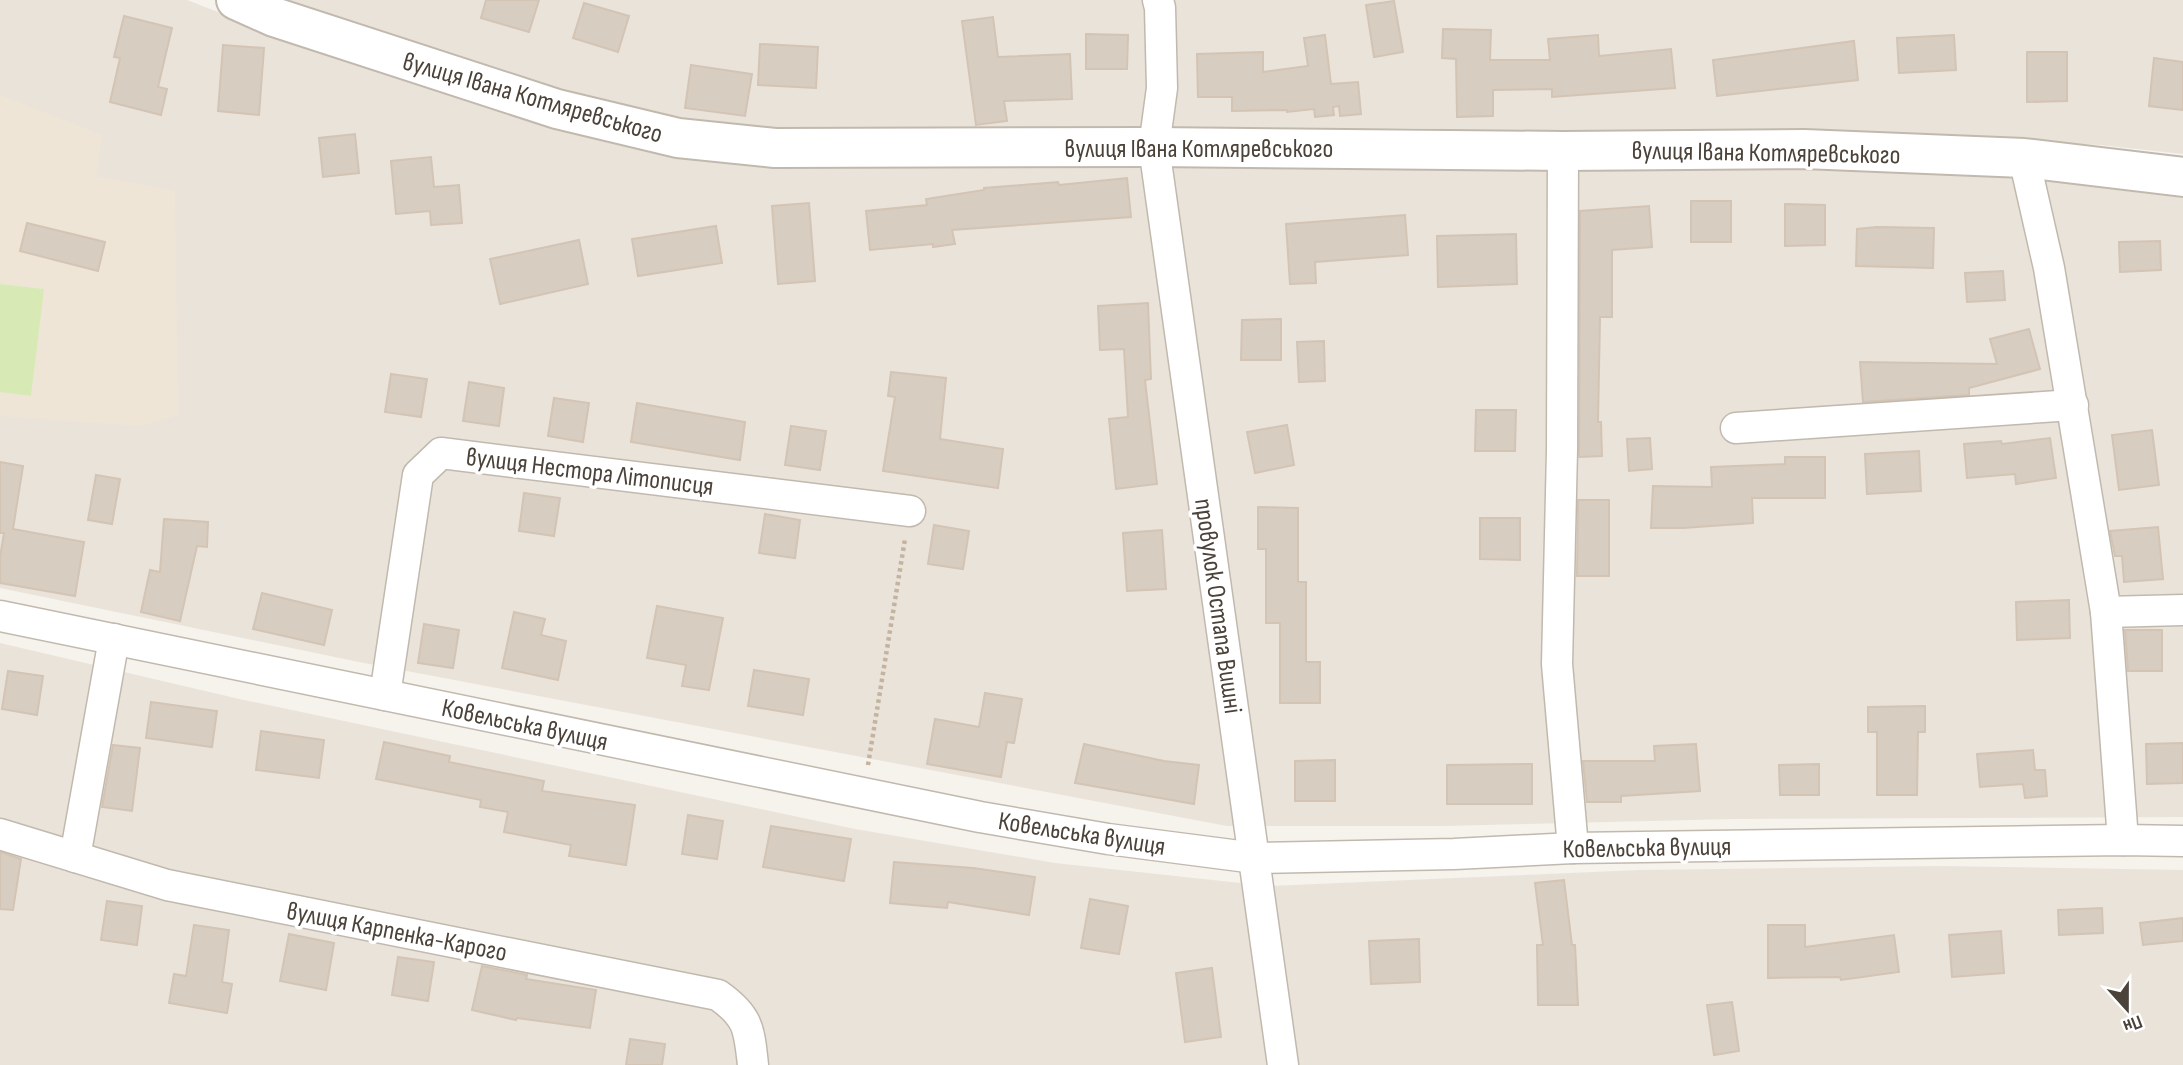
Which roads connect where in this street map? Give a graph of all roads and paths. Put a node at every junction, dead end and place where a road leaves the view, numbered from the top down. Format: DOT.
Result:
graph roads {
  1 [pos="236,0"];
  2 [pos="1158,0"];
  3 [pos="279,9"];
  4 [pos="1154,147"];
  5 [pos="1563,151"];
  6 [pos="2024,158"];
  7 [pos="2183,177"];
  8 [pos="2073,405"];
  9 [pos="1736,428"];
  10 [pos="909,511"];
  11 [pos="2183,610"];
  12 [pos="2106,612"];
  13 [pos="0,615"];
  14 [pos="114,639"];
  15 [pos="385,695"];
  16 [pos="864,794"];
  17 [pos="0,834"];
  18 [pos="2123,840"];
  19 [pos="2183,841"];
  20 [pos="1573,848"];
  21 [pos="75,857"];
  22 [pos="1255,858"];
  23 [pos="752,1065"];
  24 [pos="1283,1065"];
  1 -- 3 [label="street, вулиця Івана Котляревського"];
  2 -- 4 [label="street, провулок Остапа Вишні"];
  3 -- 4 [label="street, вулиця Івана Котляревського"];
  4 -- 5 [label="street, вулиця Івана Котляревського"];
  4 -- 22 [label="street, провулок Остапа Вишні"];
  5 -- 6 [label="street, вулиця Івана Котляревського"];
  5 -- 20 [label="street"];
  6 -- 7 [label="street, вулиця Івана Котляревського"];
  6 -- 8 [label="street"];
  8 -- 9 [label="street"];
  8 -- 12 [label="street"];
  10 -- 15 [label="street, вулиця Нестора Літописця"];
  10 -- 16 [label="path"];
  11 -- 12 [label="street"];
  12 -- 18 [label="street"];
  13 -- 14 [label="street, Ковельська вулиця"];
  14 -- 15 [label="street, Ковельська вулиця"];
  14 -- 21 [label="street"];
  15 -- 16 [label="street, Ковельська вулиця"];
  16 -- 22 [label="street, Ковельська вулиця"];
  17 -- 21 [label="street, вулиця Карпенка-Карого"];
  18 -- 19 [label="street, Ковельська вулиця"];
  18 -- 20 [label="street, Ковельська вулиця"];
  20 -- 22 [label="street, Ковельська вулиця"];
  21 -- 23 [label="street, вулиця Карпенка-Карого"];
  22 -- 24 [label="street, провулок Остапа Вишні"];
}
